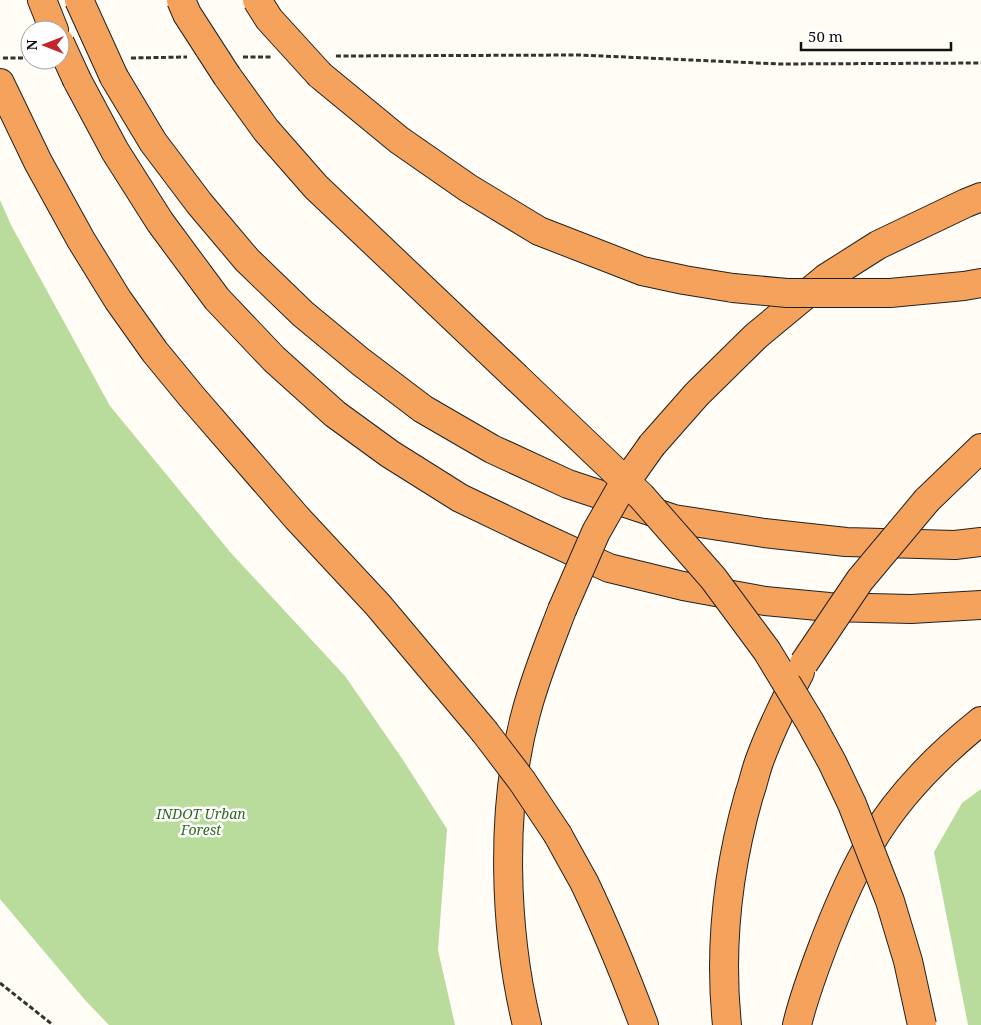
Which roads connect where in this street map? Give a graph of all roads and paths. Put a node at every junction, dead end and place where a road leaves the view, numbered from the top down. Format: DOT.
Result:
graph roads {
  1 [pos="42,0"];
  2 [pos="79,0"];
  3 [pos="181,0"];
  4 [pos="257,0"];
  5 [pos="50,20"];
  6 [pos="194,57"];
  7 [pos="274,57"];
  8 [pos="0,58"];
  9 [pos="20,58"];
  10 [pos="981,63"];
  11 [pos="70,64"];
  12 [pos="231,66"];
  13 [pos="327,66"];
  14 [pos="120,67"];
  15 [pos="0,83"];
  16 [pos="981,198"];
  17 [pos="981,283"];
  18 [pos="981,448"];
  19 [pos="981,542"];
  20 [pos="981,605"];
  21 [pos="981,721"];
  22 [pos="0,983"];
  23 [pos="922,1024"];
  24 [pos="53,1025"];
  25 [pos="527,1025"];
  26 [pos="644,1025"];
  27 [pos="727,1025"];
  28 [pos="797,1025"];
  1 -- 5 [label="highway"];
  2 -- 14 [label="highway, bridge"];
  3 -- 12 [label="highway, bridge"];
  4 -- 13 [label="highway, bridge"];
  6 -- 14 [label="path"];
  7 -- 12 [label="path"];
  8 -- 9 [label="path"];
  10 -- 13 [label="path"];
  11 -- 20 [label="highway, bridge"];
  12 -- 23 [label="highway, bridge"];
  13 -- 17 [label="highway, bridge"];
  14 -- 19 [label="highway"];
  15 -- 26 [label="highway, bridge"];
  16 -- 25 [label="highway, bridge"];
  18 -- 27 [label="highway, bridge"];
  21 -- 28 [label="highway"];
  22 -- 24 [label="path"];
}
